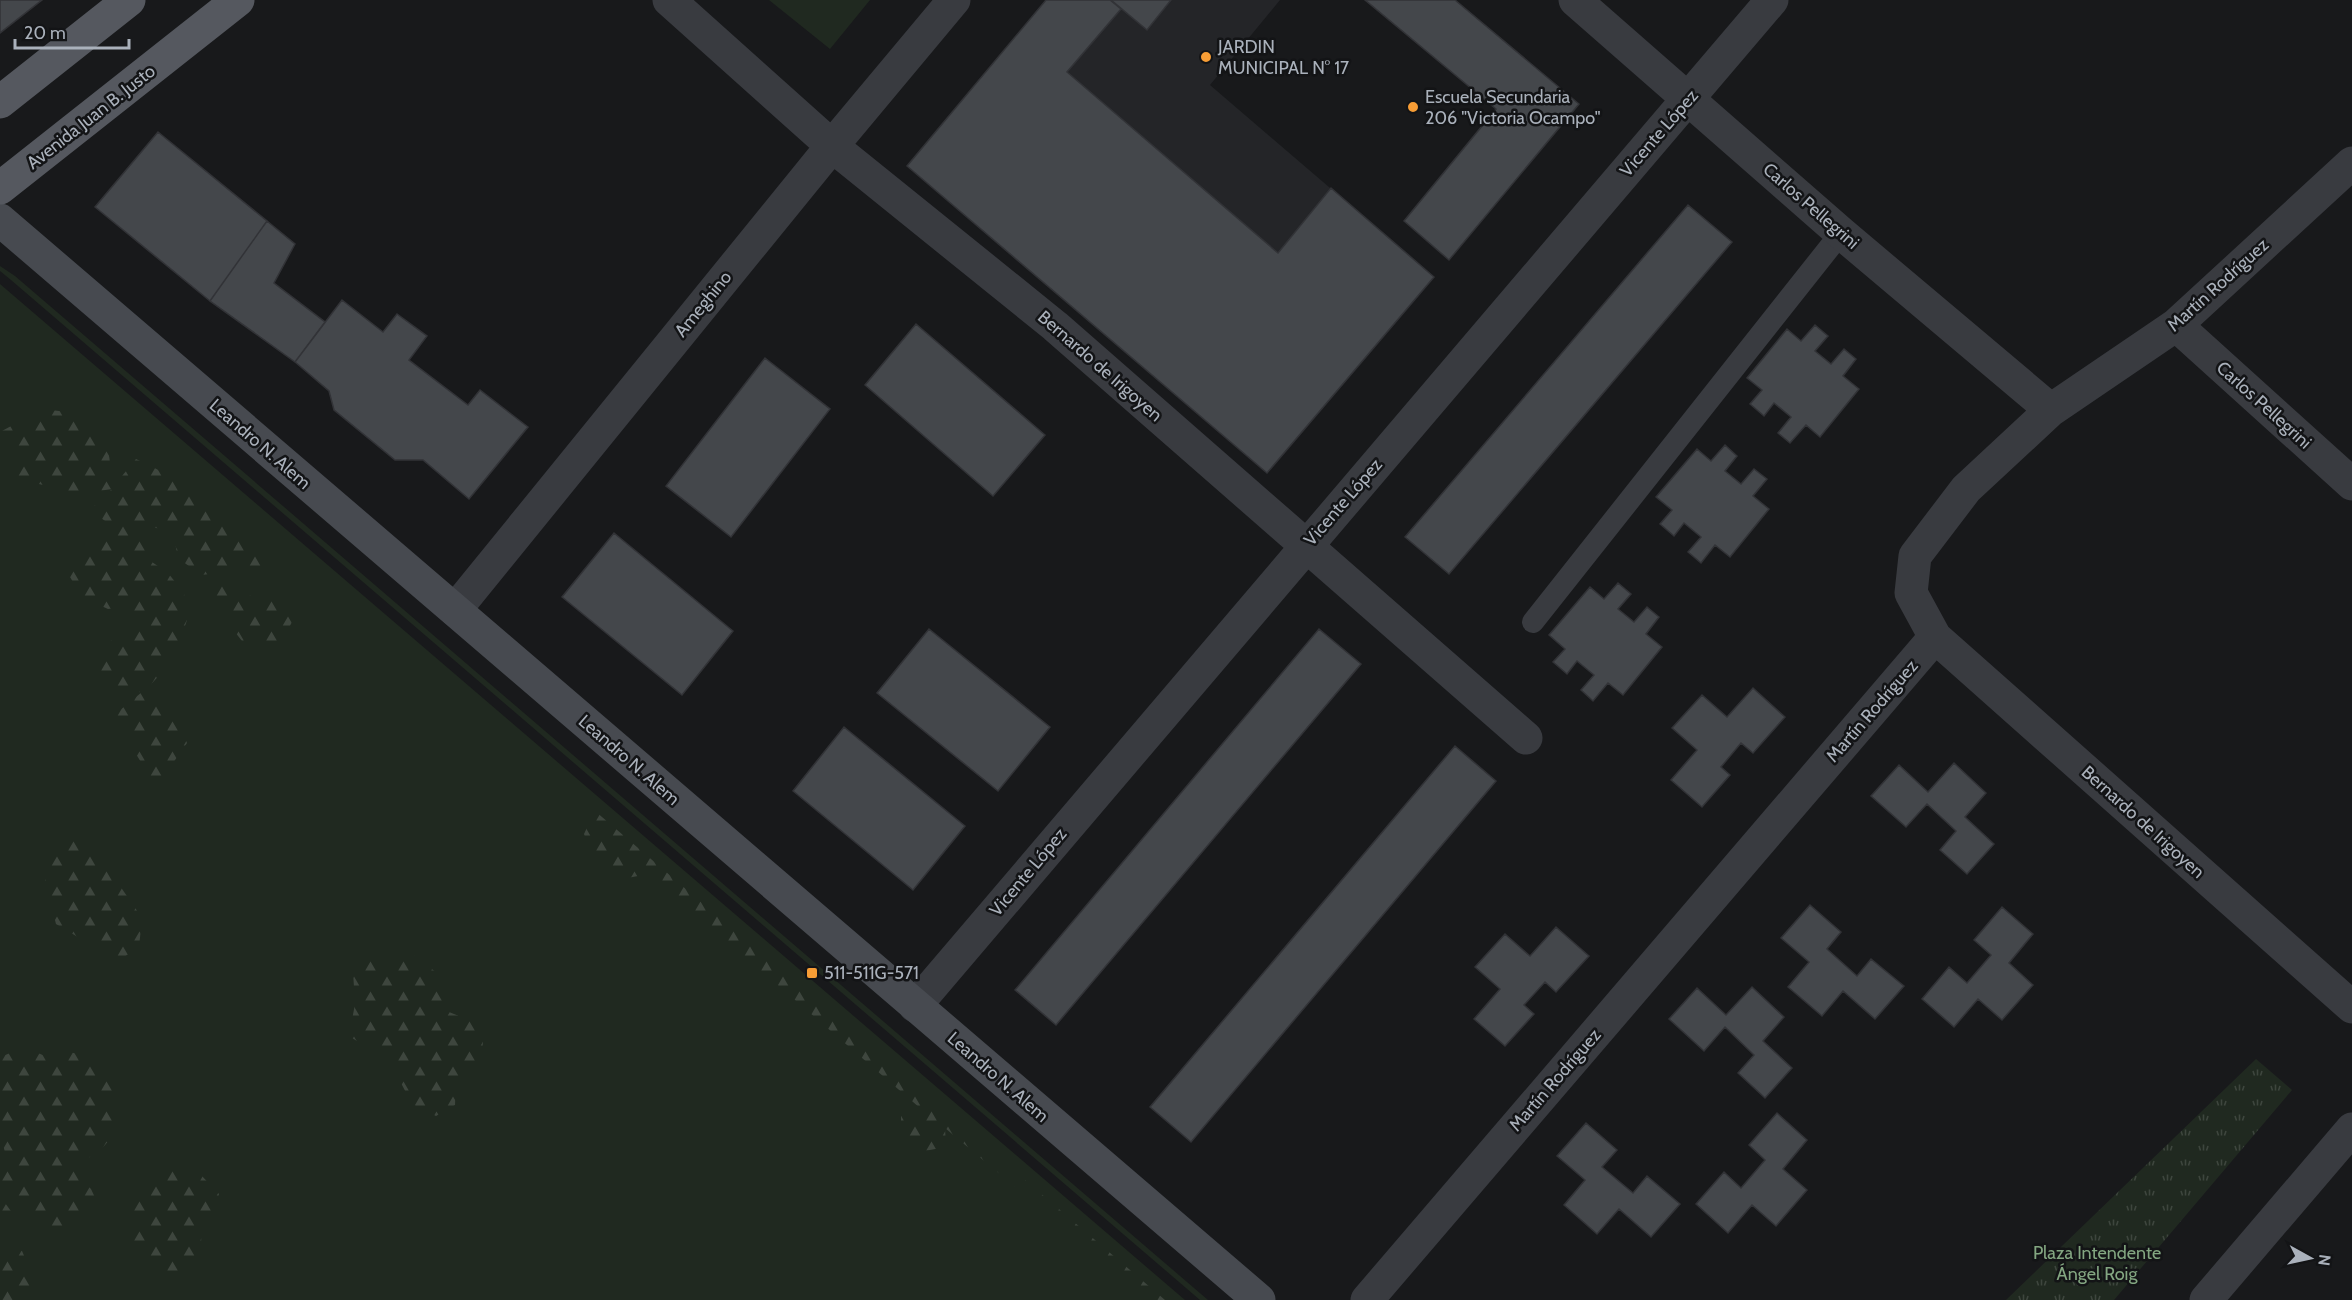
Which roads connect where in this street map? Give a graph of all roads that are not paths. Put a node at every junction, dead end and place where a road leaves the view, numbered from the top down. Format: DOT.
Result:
graph roads {
  1 [pos="129,0"];
  2 [pos="238,0"];
  3 [pos="669,0"];
  4 [pos="954,0"];
  5 [pos="1575,0"];
  6 [pos="1772,0"];
  7 [pos="1688,99"];
  8 [pos="0,102"];
  9 [pos="832,146"];
  10 [pos="2352,163"];
  11 [pos="0,189"];
  12 [pos="0,220"];
  13 [pos="1841,233"];
  14 [pos="2176,325"];
  15 [pos="2051,410"];
  16 [pos="2352,484"];
  17 [pos="1306,546"];
  18 [pos="454,610"];
  19 [pos="1533,622"];
  20 [pos="1935,637"];
  21 [pos="1526,738"];
  22 [pos="915,1006"];
  23 [pos="2352,1007"];
  24 [pos="2352,1129"];
  25 [pos="1258,1300"];
  26 [pos="1367,1300"];
  27 [pos="2206,1300"];
  1 -- 8 [label="main road"];
  2 -- 11 [label="main road, Avenida Juan B. Justo"];
  3 -- 9 [label="street, Bernardo de Irigoyen"];
  4 -- 9 [label="street, Ameghino"];
  5 -- 7 [label="street, Carlos Pellegrini"];
  6 -- 7 [label="street, Vicente López"];
  7 -- 13 [label="street, Carlos Pellegrini"];
  7 -- 17 [label="street, Vicente López"];
  9 -- 17 [label="street, Bernardo de Irigoyen"];
  9 -- 18 [label="street, Ameghino"];
  10 -- 14 [label="street, Martín Rodríguez"];
  12 -- 18 [label="main road, Leandro N. Alem"];
  13 -- 15 [label="street, Carlos Pellegrini"];
  13 -- 19 [label="lane"];
  14 -- 15 [label="street, Martín Rodríguez"];
  14 -- 16 [label="street, Carlos Pellegrini"];
  15 -- 20 [label="street, Martín Rodríguez"];
  17 -- 21 [label="street, Bernardo de Irigoyen"];
  17 -- 22 [label="street, Vicente López"];
  18 -- 22 [label="main road, Leandro N. Alem"];
  20 -- 23 [label="street, Bernardo de Irigoyen"];
  20 -- 26 [label="street, Martín Rodríguez"];
  22 -- 25 [label="main road, Leandro N. Alem"];
  24 -- 27 [label="street"];
}
